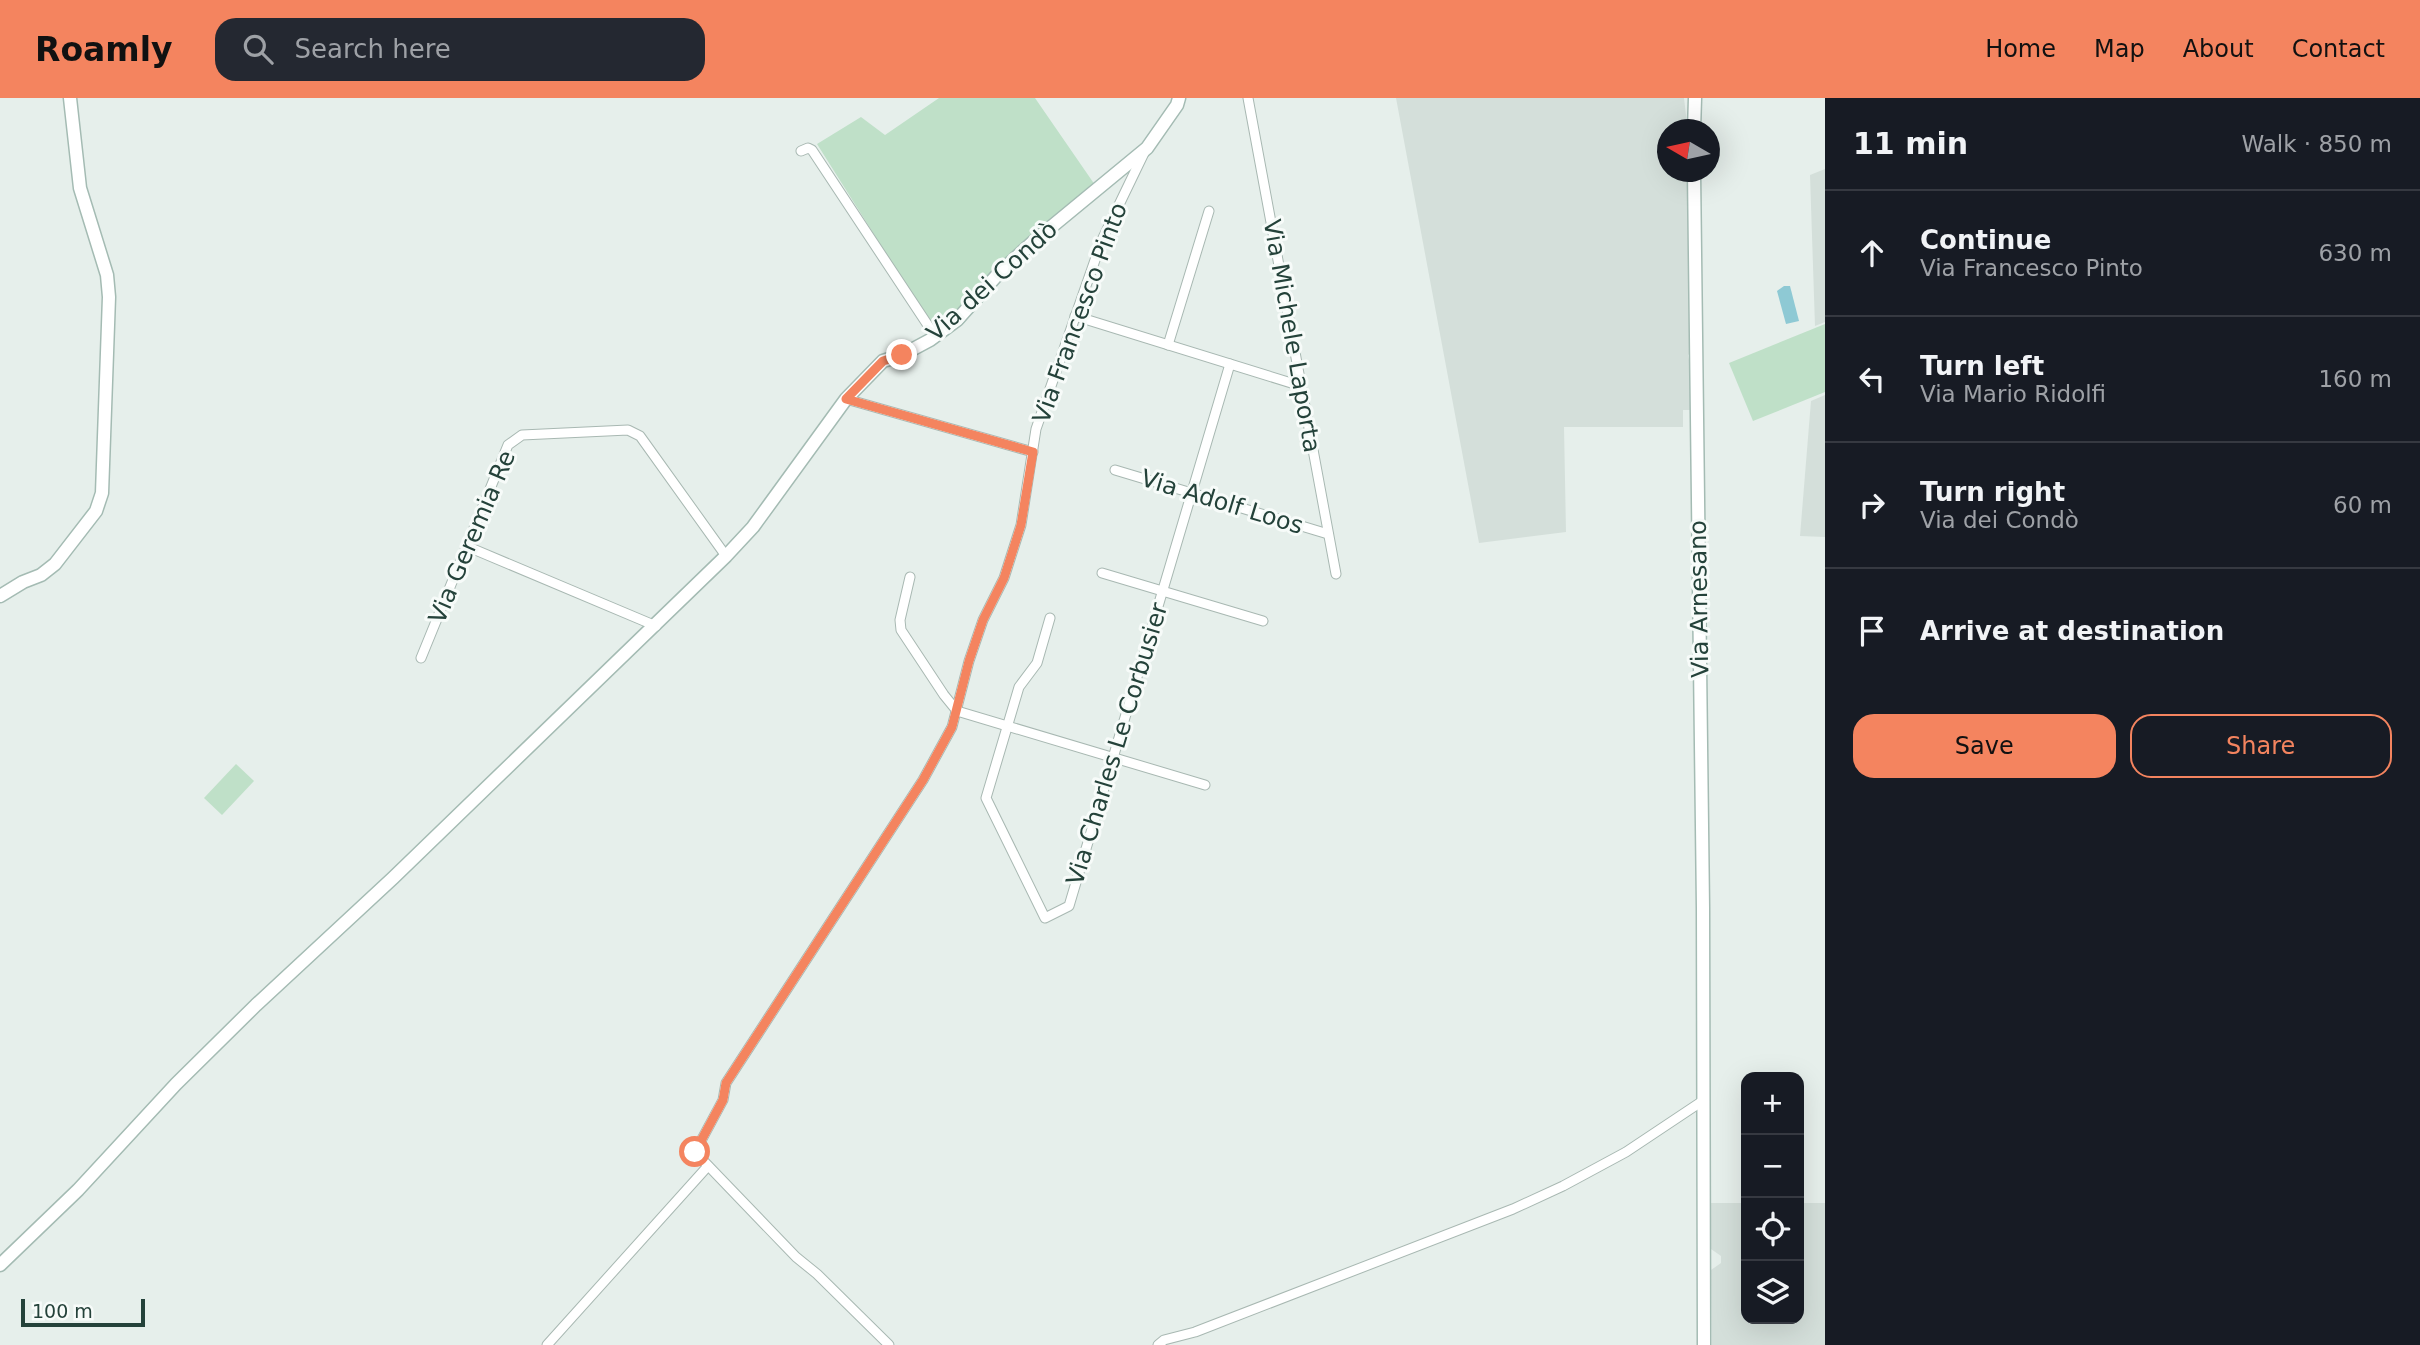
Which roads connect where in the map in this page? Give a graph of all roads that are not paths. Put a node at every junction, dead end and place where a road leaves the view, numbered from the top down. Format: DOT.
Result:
graph roads {
  1 [pos="70,98"];
  2 [pos="1179,98"];
  3 [pos="1248,98"];
  4 [pos="1695,98"];
  5 [pos="1694,119"];
  6 [pos="1147,148"];
  7 [pos="801,150"];
  8 [pos="1694,182"];
  9 [pos="1209,211"];
  10 [pos="1075,316"];
  11 [pos="935,336"];
  12 [pos="1168,345"];
  13 [pos="1230,364"];
  14 [pos="1301,386"];
  15 [pos="846,399"];
  16 [pos="1033,452"];
  17 [pos="1115,470"];
  18 [pos="1192,494"];
  19 [pos="1328,534"];
  20 [pos="466,546"];
  21 [pos="726,556"];
  22 [pos="1102,573"];
  23 [pos="1336,574"];
  24 [pos="910,577"];
  25 [pos="1162,592"];
  26 [pos="0,596"];
  27 [pos="1050,618"];
  28 [pos="1263,621"];
  29 [pos="656,625"];
  30 [pos="421,658"];
  31 [pos="957,711"];
  32 [pos="1007,727"];
  33 [pos="1113,758"];
  34 [pos="1205,785"];
  35 [pos="1704,1100"];
  36 [pos="708,1166"];
  37 [pos="0,1265"];
  38 [pos="547,1345"];
  39 [pos="889,1345"];
  40 [pos="1158,1345"];
  41 [pos="1704,1345"];
  1 -- 26 [label="street"];
  2 -- 6 [label="street, Via dei Condò"];
  3 -- 14 [label="street, Via Michele Laporta"];
  4 -- 5 [label="street"];
  6 -- 10 [label="street, Via Francesco Pinto"];
  6 -- 11 [label="street, Via dei Condò"];
  7 -- 11 [label="street"];
  8 -- 35 [label="street, Via Arnesano"];
  9 -- 12 [label="street"];
  10 -- 12 [label="street"];
  10 -- 16 [label="street, Via Francesco Pinto"];
  11 -- 15 [label="street, Via dei Condò"];
  12 -- 13 [label="street"];
  13 -- 14 [label="street"];
  13 -- 18 [label="street, Via Charles Le Corbusier"];
  14 -- 19 [label="street, Via Michele Laporta"];
  15 -- 16 [label="street"];
  15 -- 21 [label="street, Via dei Condò"];
  16 -- 31 [label="street, Via Francesco Pinto"];
  17 -- 18 [label="street, Via Adolf Loos"];
  18 -- 19 [label="street, Via Adolf Loos"];
  18 -- 25 [label="street, Via Charles Le Corbusier"];
  19 -- 23 [label="street, Via Michele Laporta"];
  20 -- 21 [label="street, Via Geremia Re"];
  20 -- 29 [label="street"];
  20 -- 30 [label="street, Via Geremia Re"];
  21 -- 29 [label="street, Via dei Condò"];
  22 -- 25 [label="street"];
  24 -- 31 [label="street"];
  25 -- 28 [label="street"];
  25 -- 33 [label="street, Via Charles Le Corbusier"];
  27 -- 32 [label="street, Via Charles Le Corbusier"];
  29 -- 37 [label="street, Via dei Condò"];
  31 -- 32 [label="street"];
  31 -- 36 [label="street, Via Francesco Pinto"];
  32 -- 33 [label="street"];
  32 -- 33 [label="street, Via Charles Le Corbusier"];
  33 -- 34 [label="street"];
  35 -- 40 [label="street"];
  35 -- 41 [label="street, Via Arnesano"];
  36 -- 38 [label="street"];
  36 -- 39 [label="street"];
}
